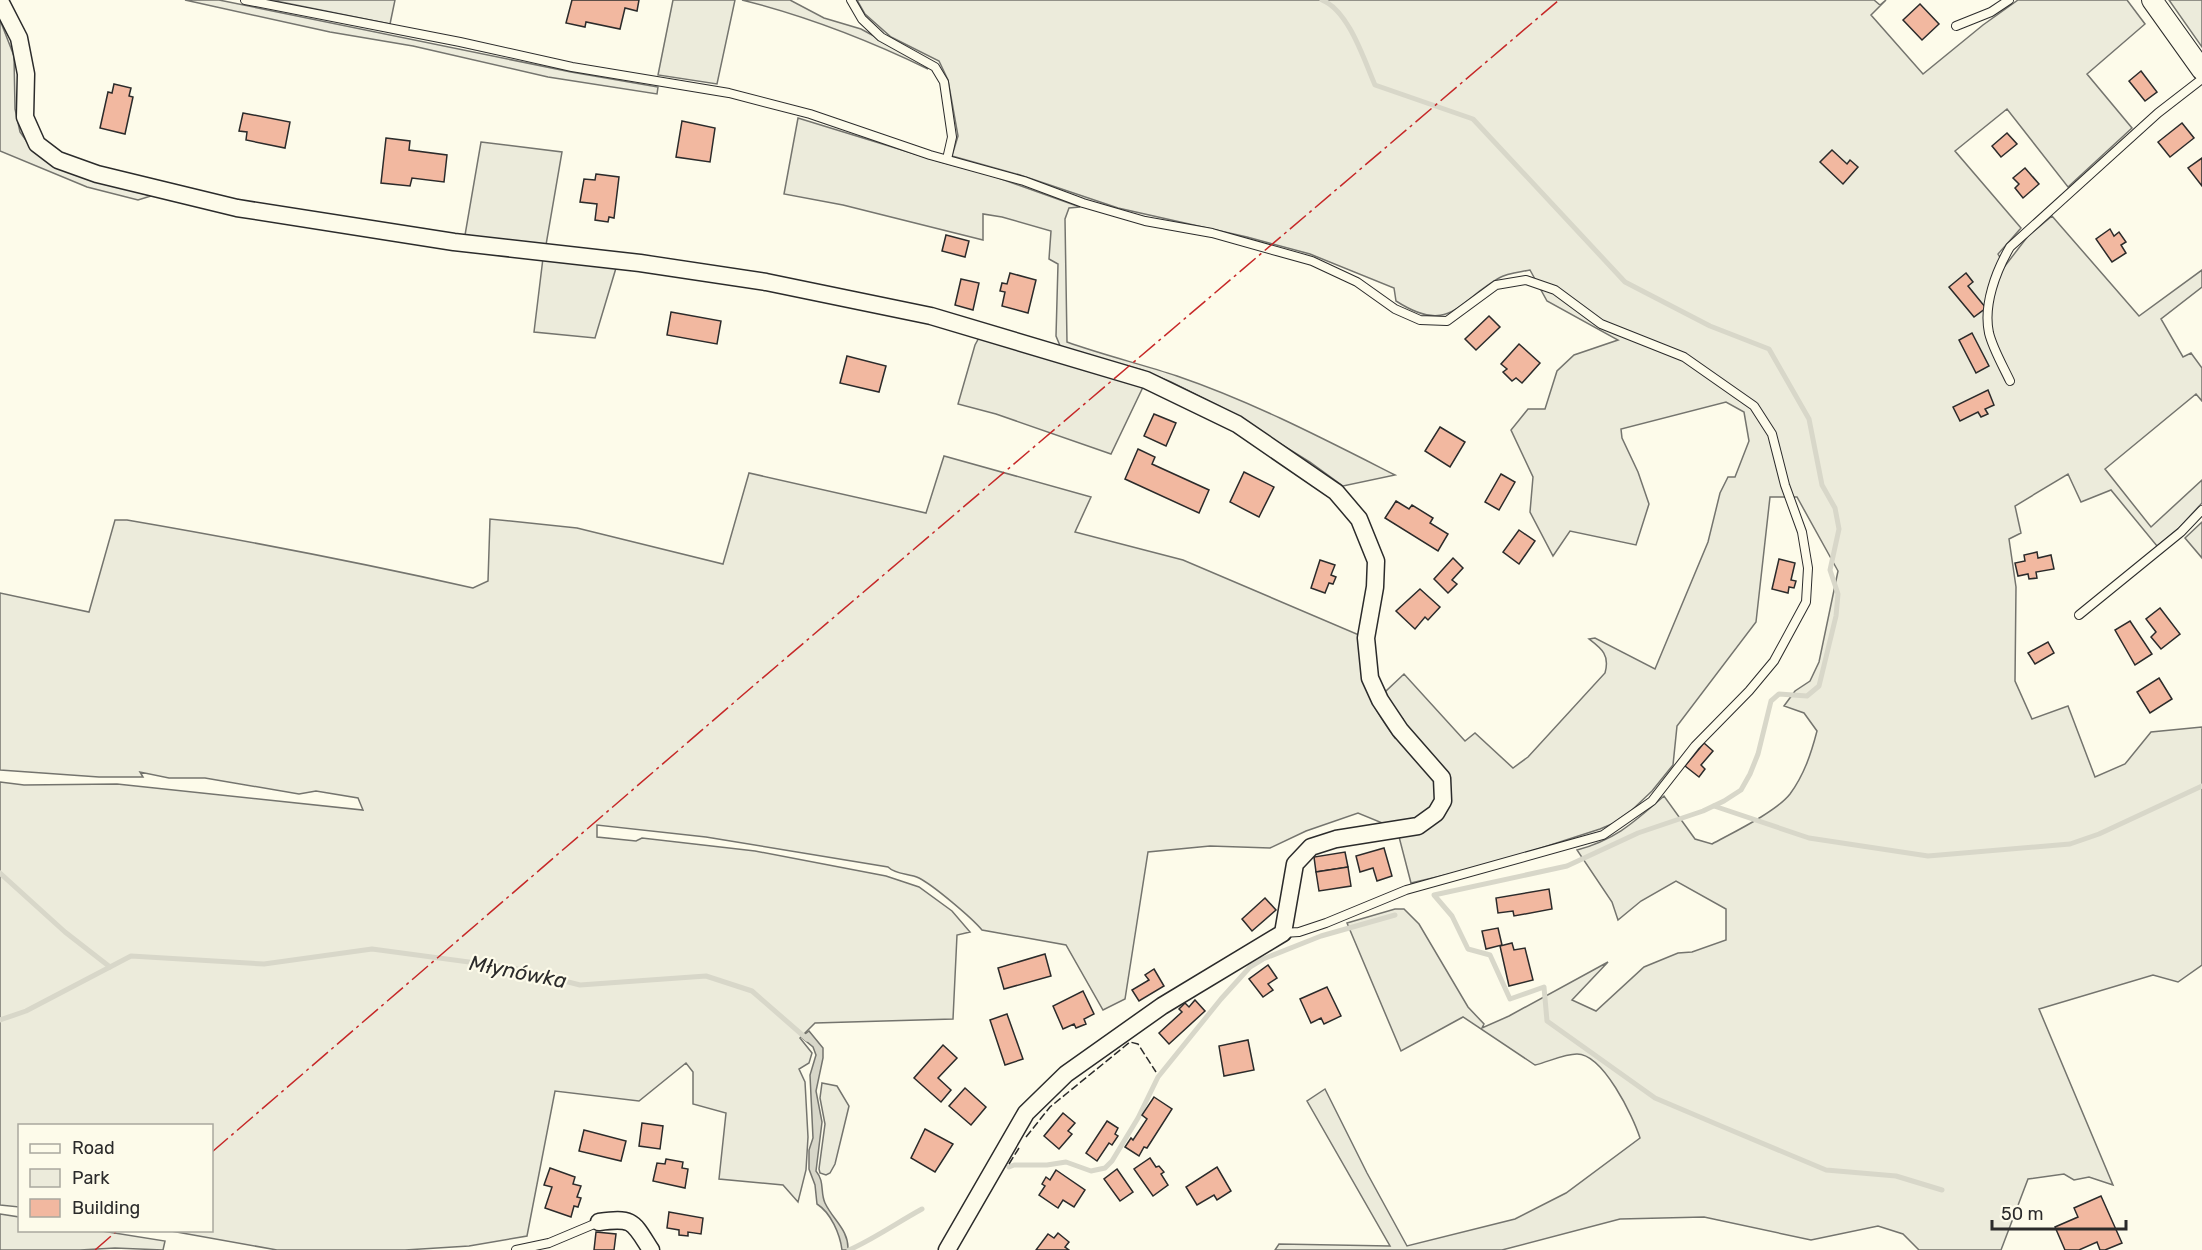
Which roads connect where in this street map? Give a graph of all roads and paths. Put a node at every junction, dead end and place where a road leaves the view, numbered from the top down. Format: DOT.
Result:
graph roads {
  1 [pos="245,0"];
  2 [pos="851,0"];
  3 [pos="2009,0"];
  4 [pos="2152,0"];
  5 [pos="0,2"];
  6 [pos="1956,26"];
  7 [pos="2202,70"];
  8 [pos="2202,80"];
  9 [pos="947,159"];
  10 [pos="2010,381"];
  11 [pos="2202,510"];
  12 [pos="2079,615"];
  13 [pos="1283,933"];
  14 [pos="599,1222"];
  15 [pos="516,1250"];
  16 [pos="651,1250"];
  17 [pos="947,1250"];
  1 -- 9 [label="lane"];
  2 -- 9 [label="lane"];
  3 -- 6 [label="lane"];
  4 -- 7 [label="street"];
  5 -- 13 [label="street"];
  8 -- 10 [label="lane"];
  9 -- 13 [label="lane"];
  11 -- 12 [label="lane"];
  13 -- 17 [label="street"];
  14 -- 15 [label="lane"];
  14 -- 16 [label="street"];
}
